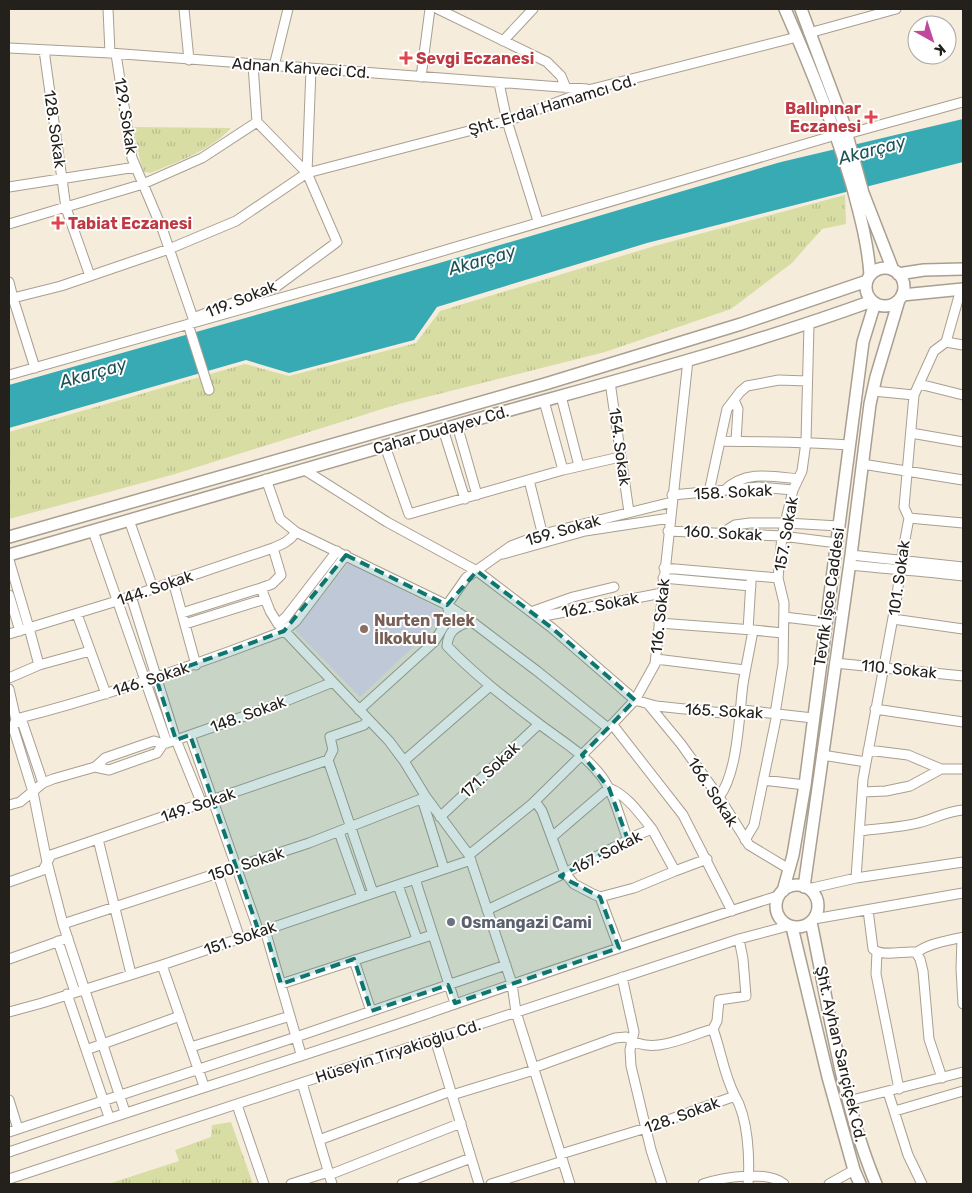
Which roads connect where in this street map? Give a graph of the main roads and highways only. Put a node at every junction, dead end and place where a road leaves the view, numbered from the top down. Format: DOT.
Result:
graph roads {
  1 [pos="785,9"];
  2 [pos="801,9"];
  3 [pos="809,33"];
  4 [pos="797,36"];
  5 [pos="846,141"];
  6 [pos="859,193"];
  7 [pos="963,269"];
  8 [pos="896,272"];
  9 [pos="868,278"];
  10 [pos="962,289"];
  11 [pos="900,298"];
  12 [pos="874,302"];
  13 [pos="9,537"];
  14 [pos="9,555"];
  15 [pos="830,590"];
  16 [pos="845,593"];
  17 [pos="806,888"];
  18 [pos="780,894"];
  19 [pos="812,920"];
  20 [pos="790,926"];
  21 [pos="860,1184"];
  22 [pos="876,1184"];
  1 -- 4 [label="main road"];
  2 -- 3 [label="main road"];
  3 -- 4 [label="main road"];
  3 -- 5 [label="main road"];
  4 -- 5 [label="main road"];
  5 -- 6 [label="main road"];
  6 -- 8 [label="main road"];
  6 -- 9 [label="main road"];
  7 -- 8 [label="main road"];
  8 -- 9 [label="main road"];
  8 -- 11 [label="main road"];
  9 -- 12 [label="main road"];
  9 -- 13 [label="main road, Cahar Dudayev Cd."];
  10 -- 11 [label="main road"];
  11 -- 12 [label="main road"];
  11 -- 16 [label="main road, Tevfik İşce Caddesi"];
  12 -- 14 [label="main road, Cahar Dudayev Cd."];
  12 -- 15 [label="main road, Tevfik İşce Caddesi"];
  15 -- 16 [label="main road"];
  15 -- 18 [label="main road, Tevfik İşce Caddesi"];
  16 -- 17 [label="main road, Tevfik İşce Caddesi"];
  17 -- 18 [label="main road, Hüseyin Tiryakioğlu Cd."];
  17 -- 19 [label="main road"];
  18 -- 20 [label="main road"];
  19 -- 20 [label="main road, Hüseyin Tiryakioğlu Cd."];
  19 -- 22 [label="main road, Şht. Ayhan Sarıçiçek Cd."];
  20 -- 21 [label="main road, Şht. Ayhan Sarıçiçek Cd."];
}
